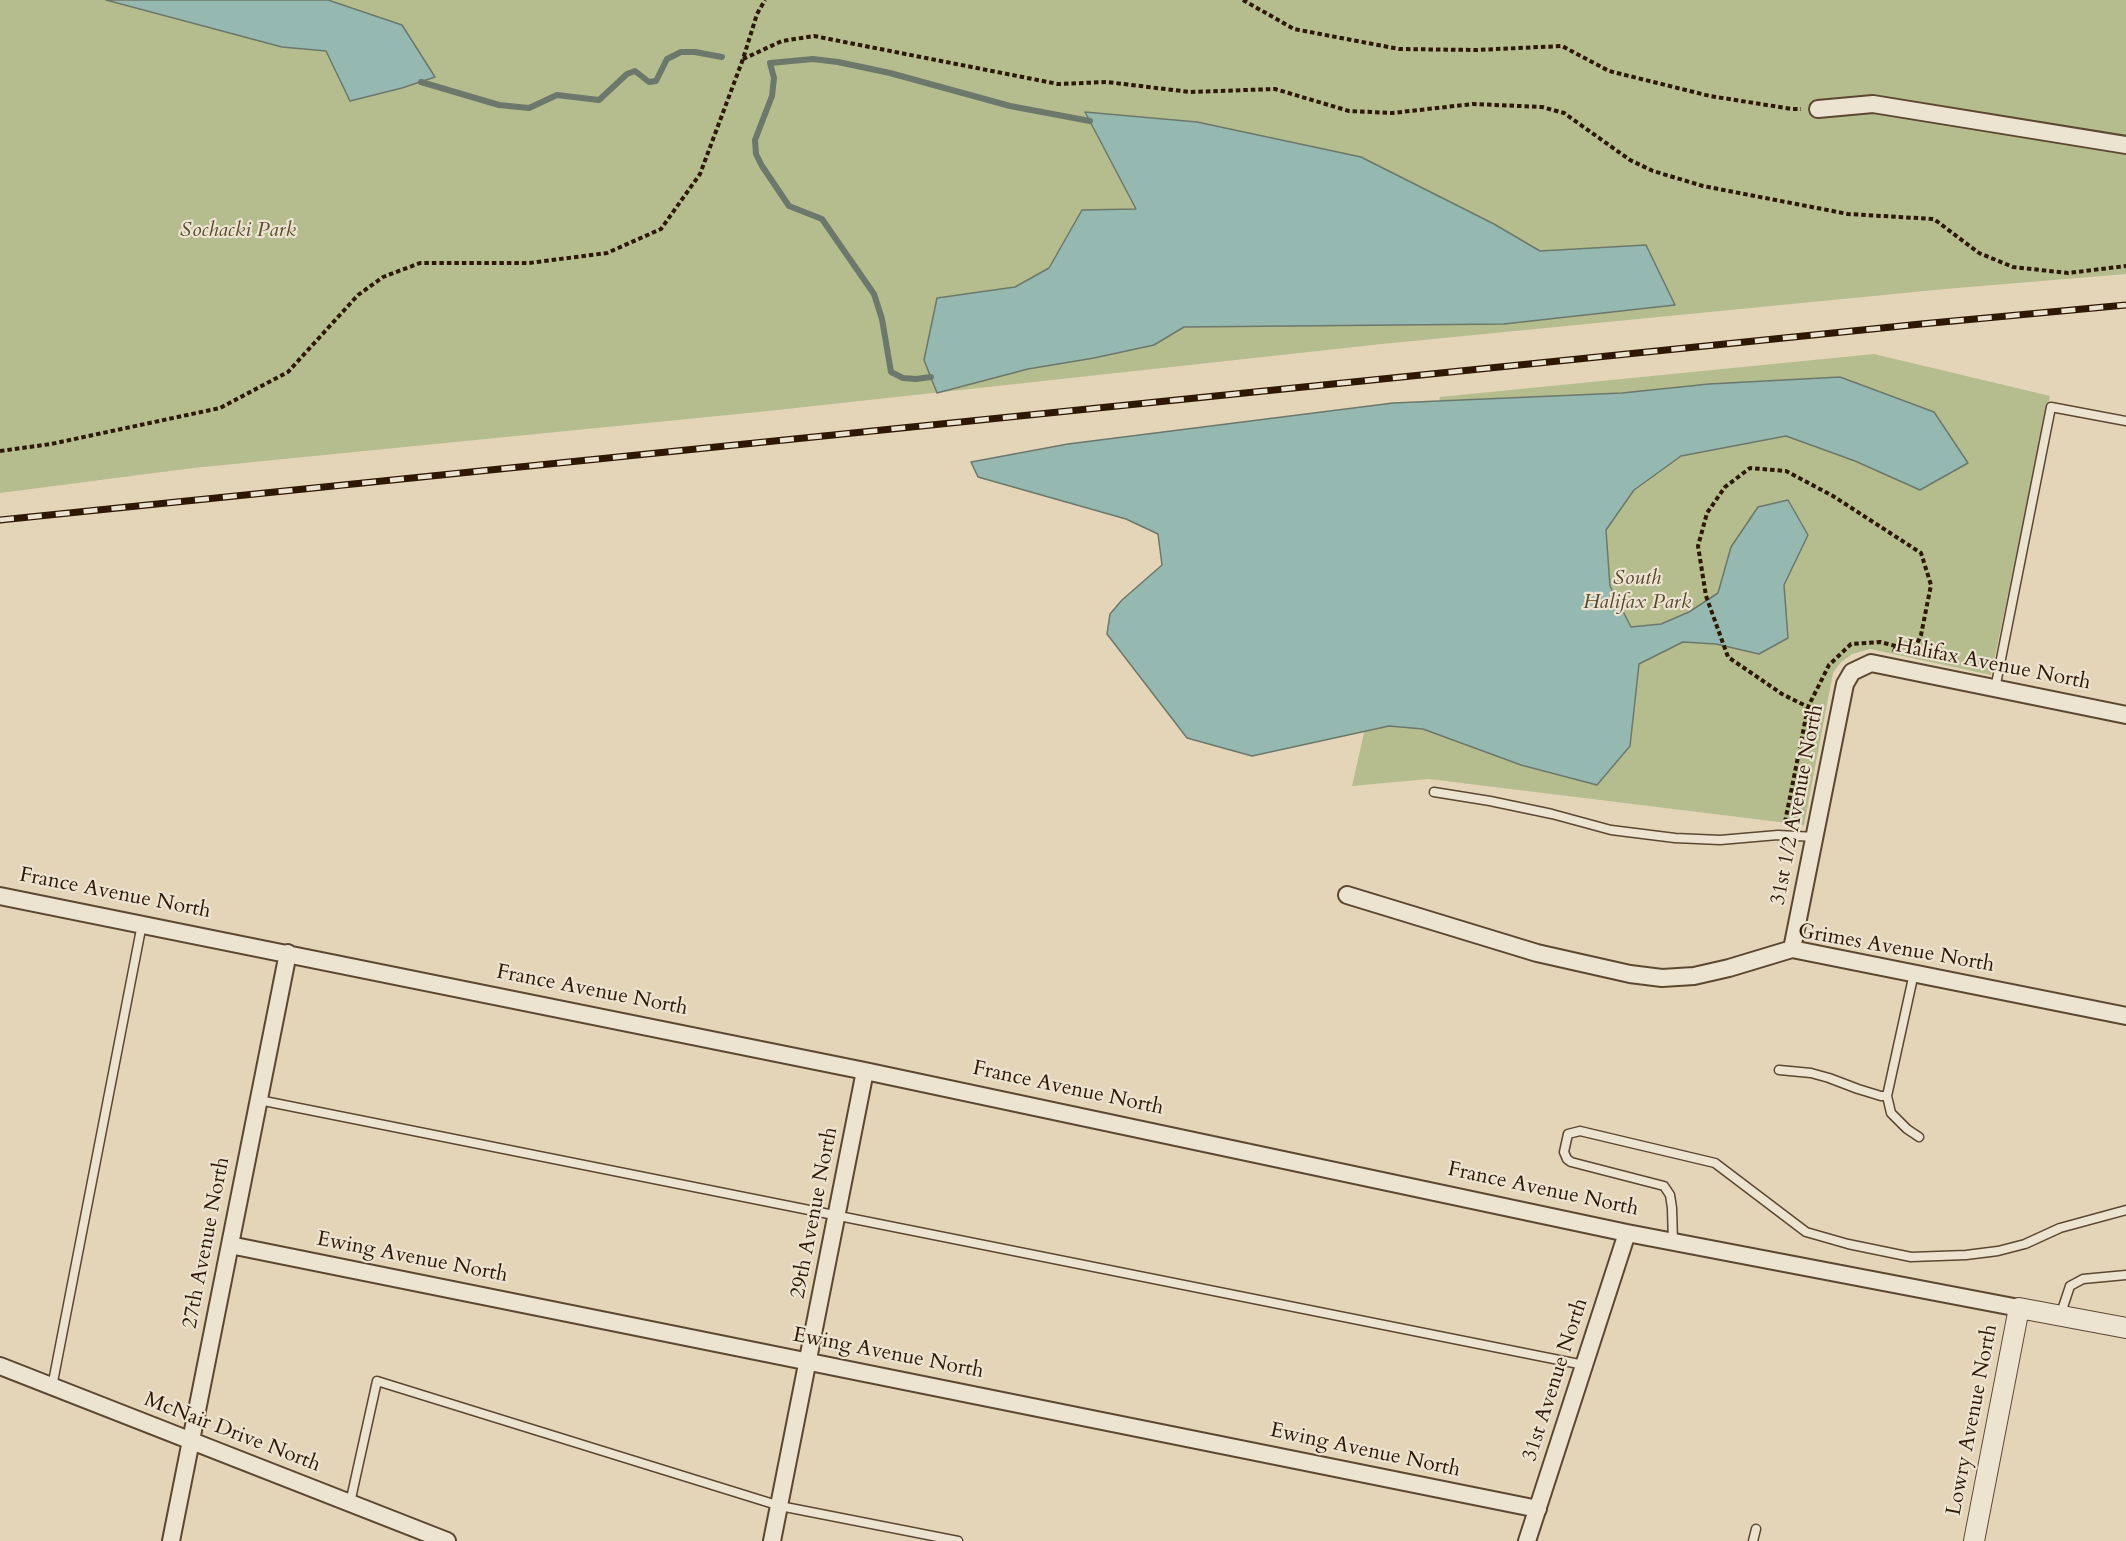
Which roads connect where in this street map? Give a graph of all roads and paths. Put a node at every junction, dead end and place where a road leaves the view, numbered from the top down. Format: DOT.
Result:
graph roads {
  1 [pos="765,0"];
  2 [pos="1243,0"];
  3 [pos="743,59"];
  4 [pos="1818,109"];
  5 [pos="2126,145"];
  6 [pos="2126,266"];
  7 [pos="2126,421"];
  8 [pos="0,452"];
  9 [pos="1896,646"];
  10 [pos="1892,668"];
  11 [pos="1852,672"];
  12 [pos="1995,689"];
  13 [pos="1808,707"];
  14 [pos="2126,715"];
  15 [pos="1838,718"];
  16 [pos="1434,792"];
  17 [pos="1783,835"];
  18 [pos="1815,837"];
  19 [pos="1347,895"];
  20 [pos="0,896"];
  21 [pos="142,924"];
  22 [pos="1792,949"];
  23 [pos="288,953"];
  24 [pos="1914,973"];
  25 [pos="2126,1017"];
  26 [pos="1779,1070"];
  27 [pos="866,1071"];
  28 [pos="1887,1096"];
  29 [pos="259,1100"];
  30 [pos="1919,1137"];
  31 [pos="2126,1210"];
  32 [pos="837,1215"];
  33 [pos="1627,1233"];
  34 [pos="1673,1242"];
  35 [pos="230,1245"];
  36 [pos="2126,1275"];
  37 [pos="2019,1308"];
  38 [pos="2060,1316"];
  39 [pos="2126,1328"];
  40 [pos="808,1360"];
  41 [pos="1584,1365"];
  42 [pos="0,1366"];
  43 [pos="52,1387"];
  44 [pos="191,1441"];
  45 [pos="350,1503"];
  46 [pos="780,1506"];
  47 [pos="1538,1509"];
  48 [pos="1756,1529"];
  49 [pos="171,1541"];
  50 [pos="447,1541"];
  51 [pos="772,1541"];
  52 [pos="958,1541"];
  53 [pos="1527,1541"];
  54 [pos="1753,1541"];
  55 [pos="1974,1541"];
  1 -- 3 [label="path"];
  2 -- 4 [label="path"];
  3 -- 6 [label="path"];
  3 -- 8 [label="path"];
  4 -- 5 [label="street"];
  7 -- 12 [label="lane"];
  9 -- 10 [label="path"];
  9 -- 13 [label="path"];
  9 -- 13 [label="path"];
  10 -- 11 [label="street, Halifax Avenue North"];
  10 -- 12 [label="street, Halifax Avenue North"];
  11 -- 15 [label="street, 31st 1/2 Avenue North"];
  12 -- 14 [label="street, Halifax Avenue North"];
  13 -- 15 [label="path"];
  13 -- 17 [label="path"];
  15 -- 18 [label="street, 31st 1/2 Avenue North"];
  16 -- 17 [label="lane"];
  17 -- 18 [label="lane"];
  18 -- 22 [label="street, 31st 1/2 Avenue North"];
  19 -- 22 [label="street, Grimes Avenue North"];
  20 -- 21 [label="street, France Avenue North"];
  21 -- 23 [label="street, France Avenue North"];
  21 -- 43 [label="lane"];
  22 -- 24 [label="street, Grimes Avenue North"];
  23 -- 27 [label="street, France Avenue North"];
  23 -- 29 [label="street, 27th Avenue North"];
  24 -- 25 [label="street, Grimes Avenue North"];
  24 -- 28 [label="lane"];
  26 -- 28 [label="lane"];
  27 -- 32 [label="street, 29th Avenue North"];
  27 -- 33 [label="street, France Avenue North"];
  28 -- 30 [label="lane"];
  29 -- 32 [label="lane"];
  29 -- 35 [label="street, 27th Avenue North"];
  31 -- 34 [label="lane"];
  32 -- 40 [label="street, 29th Avenue North"];
  32 -- 41 [label="lane"];
  33 -- 34 [label="street, France Avenue North"];
  33 -- 41 [label="street, 31st Avenue North"];
  34 -- 37 [label="street, France Avenue North"];
  35 -- 40 [label="street, Ewing Avenue North"];
  35 -- 44 [label="street, 27th Avenue North"];
  36 -- 38 [label="lane"];
  37 -- 38 [label="street, France Avenue North"];
  37 -- 55 [label="street, Lowry Avenue North"];
  38 -- 39 [label="street, France Avenue North"];
  40 -- 46 [label="street, 29th Avenue North"];
  40 -- 47 [label="street, Ewing Avenue North"];
  41 -- 47 [label="street, 31st Avenue North"];
  42 -- 43 [label="street, McNair Drive North"];
  43 -- 44 [label="street, McNair Drive North"];
  44 -- 45 [label="street, McNair Drive North"];
  44 -- 49 [label="street, 27th Avenue North"];
  45 -- 46 [label="lane"];
  45 -- 50 [label="street, McNair Drive North"];
  46 -- 51 [label="street, 29th Avenue North"];
  46 -- 52 [label="lane"];
  47 -- 53 [label="street, 31st Avenue North"];
  48 -- 54 [label="lane"];
}
